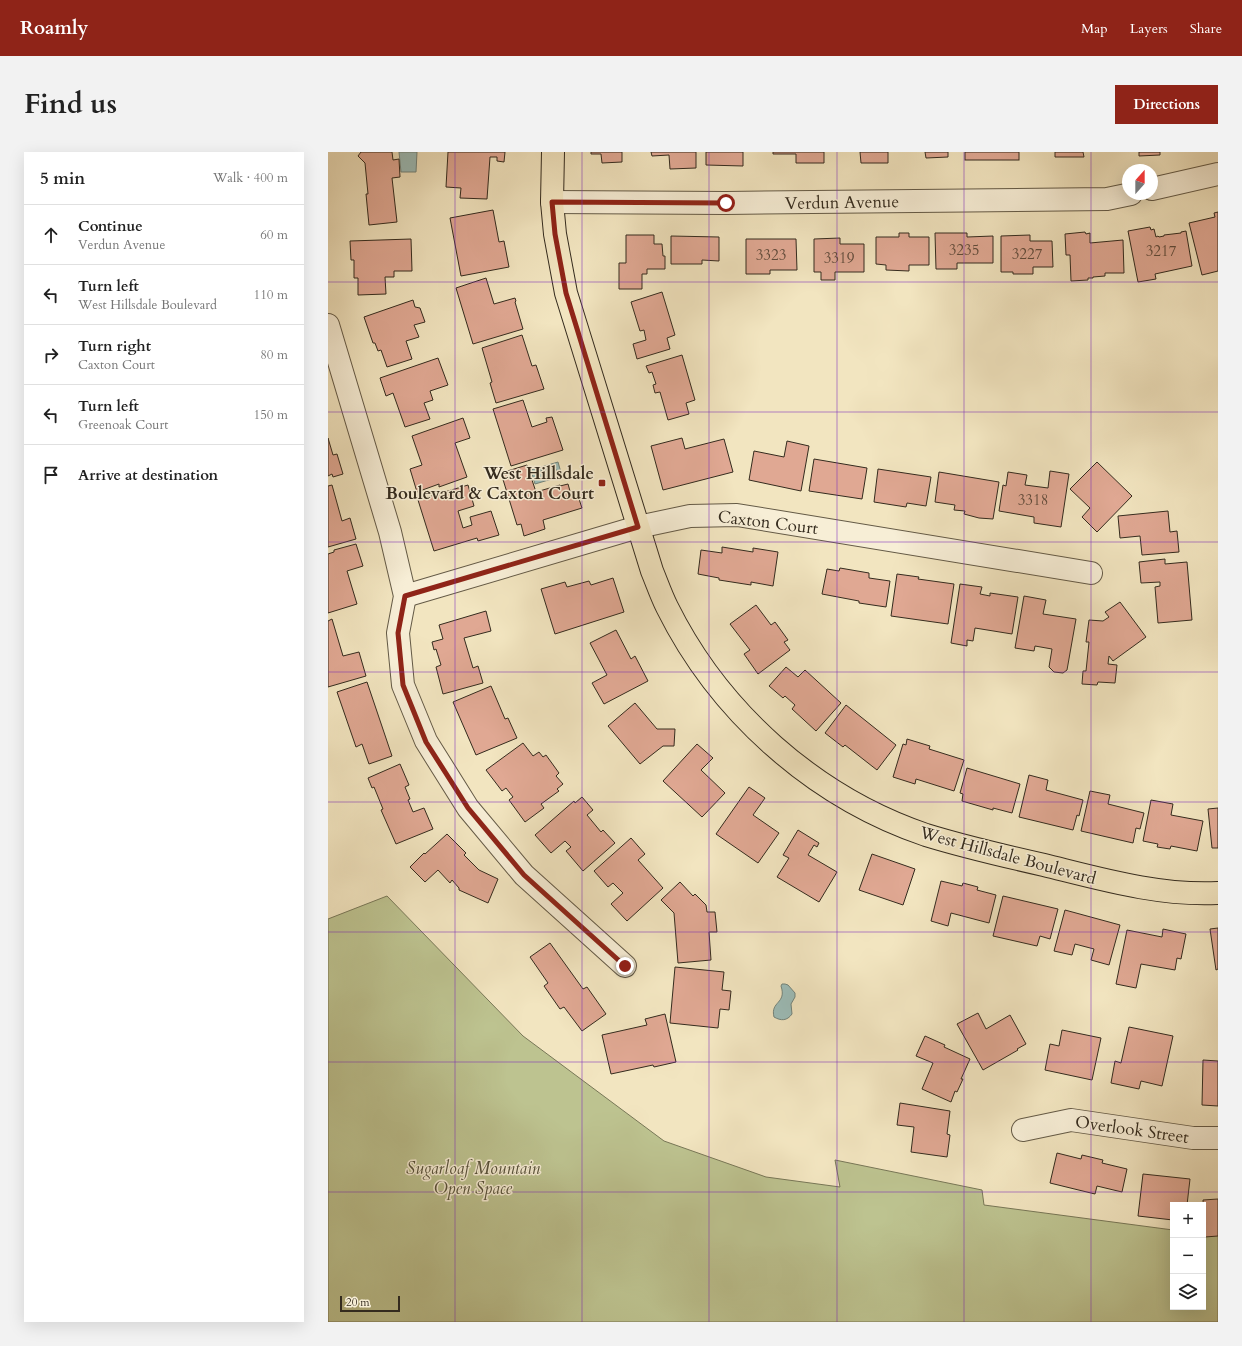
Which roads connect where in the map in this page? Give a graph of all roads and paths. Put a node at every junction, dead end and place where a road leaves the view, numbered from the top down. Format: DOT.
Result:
graph roads {
  1 [pos="553,152"];
  2 [pos="1218,174"];
  3 [pos="1158,188"];
  4 [pos="1122,196"];
  5 [pos="552,202"];
  6 [pos="328,325"];
  7 [pos="638,527"];
  8 [pos="1091,573"];
  9 [pos="405,596"];
  10 [pos="1218,893"];
  11 [pos="625,966"];
  12 [pos="1023,1130"];
  13 [pos="1218,1138"];
  1 -- 5 [label="main road, West Hillsdale Boulevard"];
  2 -- 3 [label="street"];
  4 -- 5 [label="street, Verdun Avenue"];
  5 -- 7 [label="main road, West Hillsdale Boulevard"];
  6 -- 9 [label="street"];
  7 -- 8 [label="street, Caxton Court"];
  7 -- 9 [label="street, Caxton Court"];
  7 -- 10 [label="main road, West Hillsdale Boulevard"];
  9 -- 11 [label="street"];
  12 -- 13 [label="street, Overlook Street"];
}
